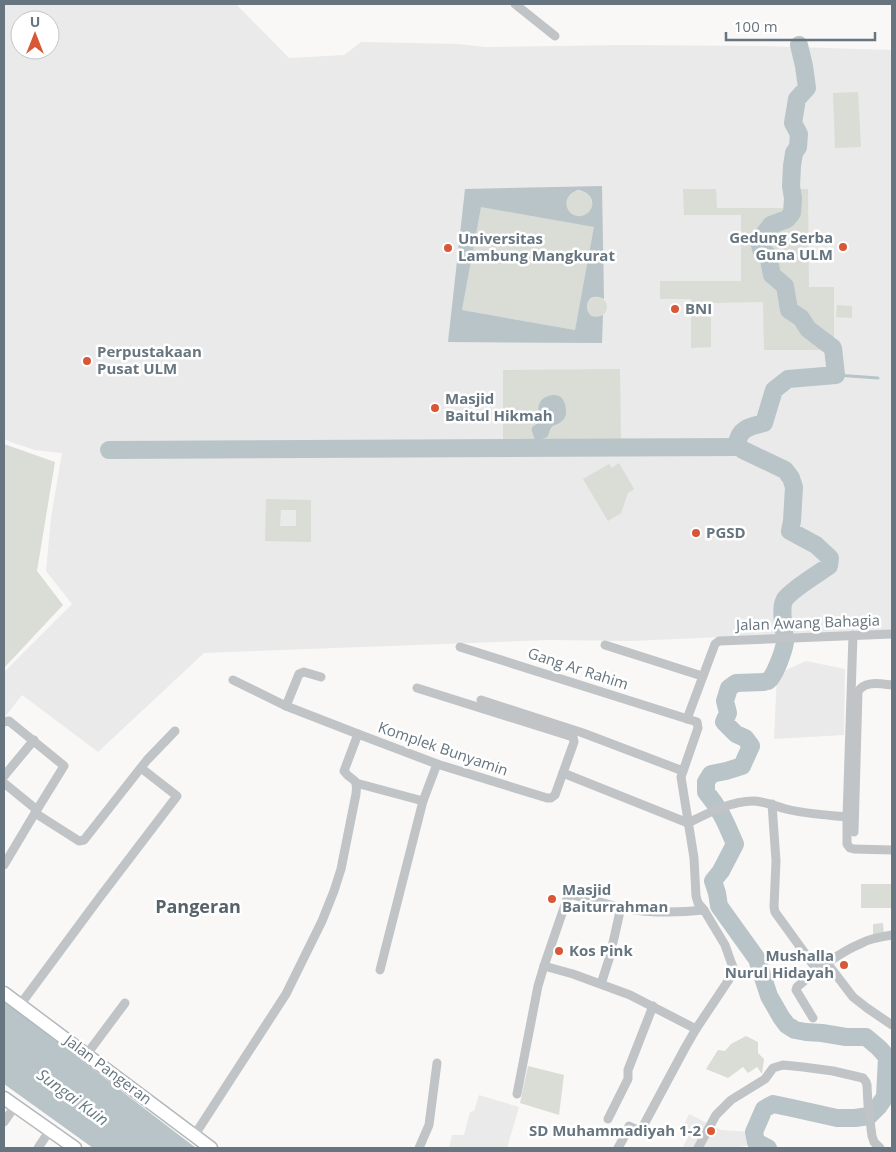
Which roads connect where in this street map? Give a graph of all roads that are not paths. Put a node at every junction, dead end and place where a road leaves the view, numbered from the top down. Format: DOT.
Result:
graph roads {
  1 [pos="516,4"];
  2 [pos="554,36"];
  3 [pos="892,634"];
  4 [pos="852,635"];
  5 [pos="605,645"];
  6 [pos="460,647"];
  7 [pos="702,676"];
  8 [pos="321,677"];
  9 [pos="233,680"];
  10 [pos="892,685"];
  11 [pos="417,688"];
  12 [pos="480,700"];
  13 [pos="286,706"];
  14 [pos="687,719"];
  15 [pos="4,722"];
  16 [pos="175,731"];
  17 [pos="358,734"];
  18 [pos="34,740"];
  19 [pos="436,764"];
  20 [pos="140,768"];
  21 [pos="683,771"];
  22 [pos="563,773"];
  23 [pos="4,776"];
  24 [pos="4,783"];
  25 [pos="356,783"];
  26 [pos="423,801"];
  27 [pos="772,804"];
  28 [pos="36,811"];
  29 [pos="847,817"];
  30 [pos="688,823"];
  31 [pos="854,832"];
  32 [pos="892,850"];
  33 [pos="4,865"];
  34 [pos="621,907"];
  35 [pos="704,910"];
  36 [pos="892,935"];
  37 [pos="827,963"];
  38 [pos="544,966"];
  39 [pos="380,970"];
  40 [pos="817,970"];
  41 [pos="601,984"];
  42 [pos="4,993"];
  43 [pos="125,1003"];
  44 [pos="20,1005"];
  45 [pos="653,1006"];
  46 [pos="813,1018"];
  47 [pos="892,1024"];
  48 [pos="696,1028"];
  49 [pos="87,1054"];
  50 [pos="437,1063"];
  51 [pos="517,1094"];
  52 [pos="4,1098"];
  53 [pos="15,1106"];
  54 [pos="608,1119"];
  55 [pos="4,1122"];
  56 [pos="50,1130"];
  57 [pos="194,1136"];
  58 [pos="38,1148"];
  59 [pos="75,1148"];
  60 [pos="211,1148"];
  61 [pos="419,1148"];
  62 [pos="618,1148"];
  63 [pos="698,1148"];
  64 [pos="880,1148"];
  1 -- 2 [label="street"];
  3 -- 4 [label="street, Jalan Awang Bahagia"];
  4 -- 7 [label="street, Jalan Awang Bahagia"];
  4 -- 29 [label="street"];
  5 -- 7 [label="street"];
  6 -- 14 [label="street, Gang Ar Rahim"];
  7 -- 14 [label="street"];
  8 -- 13 [label="street"];
  9 -- 13 [label="street"];
  10 -- 31 [label="street"];
  11 -- 22 [label="street, Komplek Bunyamin"];
  12 -- 21 [label="street"];
  13 -- 17 [label="street"];
  14 -- 21 [label="street"];
  15 -- 18 [label="street"];
  16 -- 20 [label="street"];
  17 -- 19 [label="street, Komplek Bunyamin"];
  17 -- 25 [label="street, Komplek Bunyamin"];
  18 -- 23 [label="street"];
  18 -- 28 [label="street"];
  19 -- 22 [label="street, Komplek Bunyamin"];
  19 -- 26 [label="street"];
  20 -- 28 [label="street"];
  20 -- 44 [label="street"];
  21 -- 30 [label="street"];
  22 -- 30 [label="street"];
  24 -- 28 [label="street"];
  25 -- 26 [label="street"];
  25 -- 57 [label="street"];
  26 -- 39 [label="street"];
  27 -- 29 [label="street"];
  27 -- 30 [label="street"];
  27 -- 40 [label="street"];
  28 -- 33 [label="street"];
  29 -- 32 [label="street"];
  30 -- 35 [label="street"];
  34 -- 35 [label="street"];
  34 -- 38 [label="street"];
  34 -- 41 [label="street"];
  35 -- 48 [label="street"];
  36 -- 37 [label="street"];
  37 -- 40 [label="street"];
  37 -- 47 [label="street"];
  38 -- 41 [label="street"];
  38 -- 51 [label="street"];
  40 -- 46 [label="street"];
  41 -- 45 [label="street"];
  42 -- 44 [label="street, Jalan Pangeran"];
  43 -- 49 [label="street"];
  44 -- 49 [label="street, Jalan Pangeran"];
  45 -- 48 [label="street"];
  45 -- 54 [label="street"];
  48 -- 62 [label="street"];
  49 -- 57 [label="street, Jalan Pangeran"];
  50 -- 61 [label="street"];
  52 -- 53 [label="street"];
  53 -- 55 [label="street"];
  53 -- 56 [label="street"];
  56 -- 58 [label="street"];
  56 -- 59 [label="street"];
  57 -- 60 [label="street, Jalan Pangeran"];
  63 -- 64 [label="street"];
}
